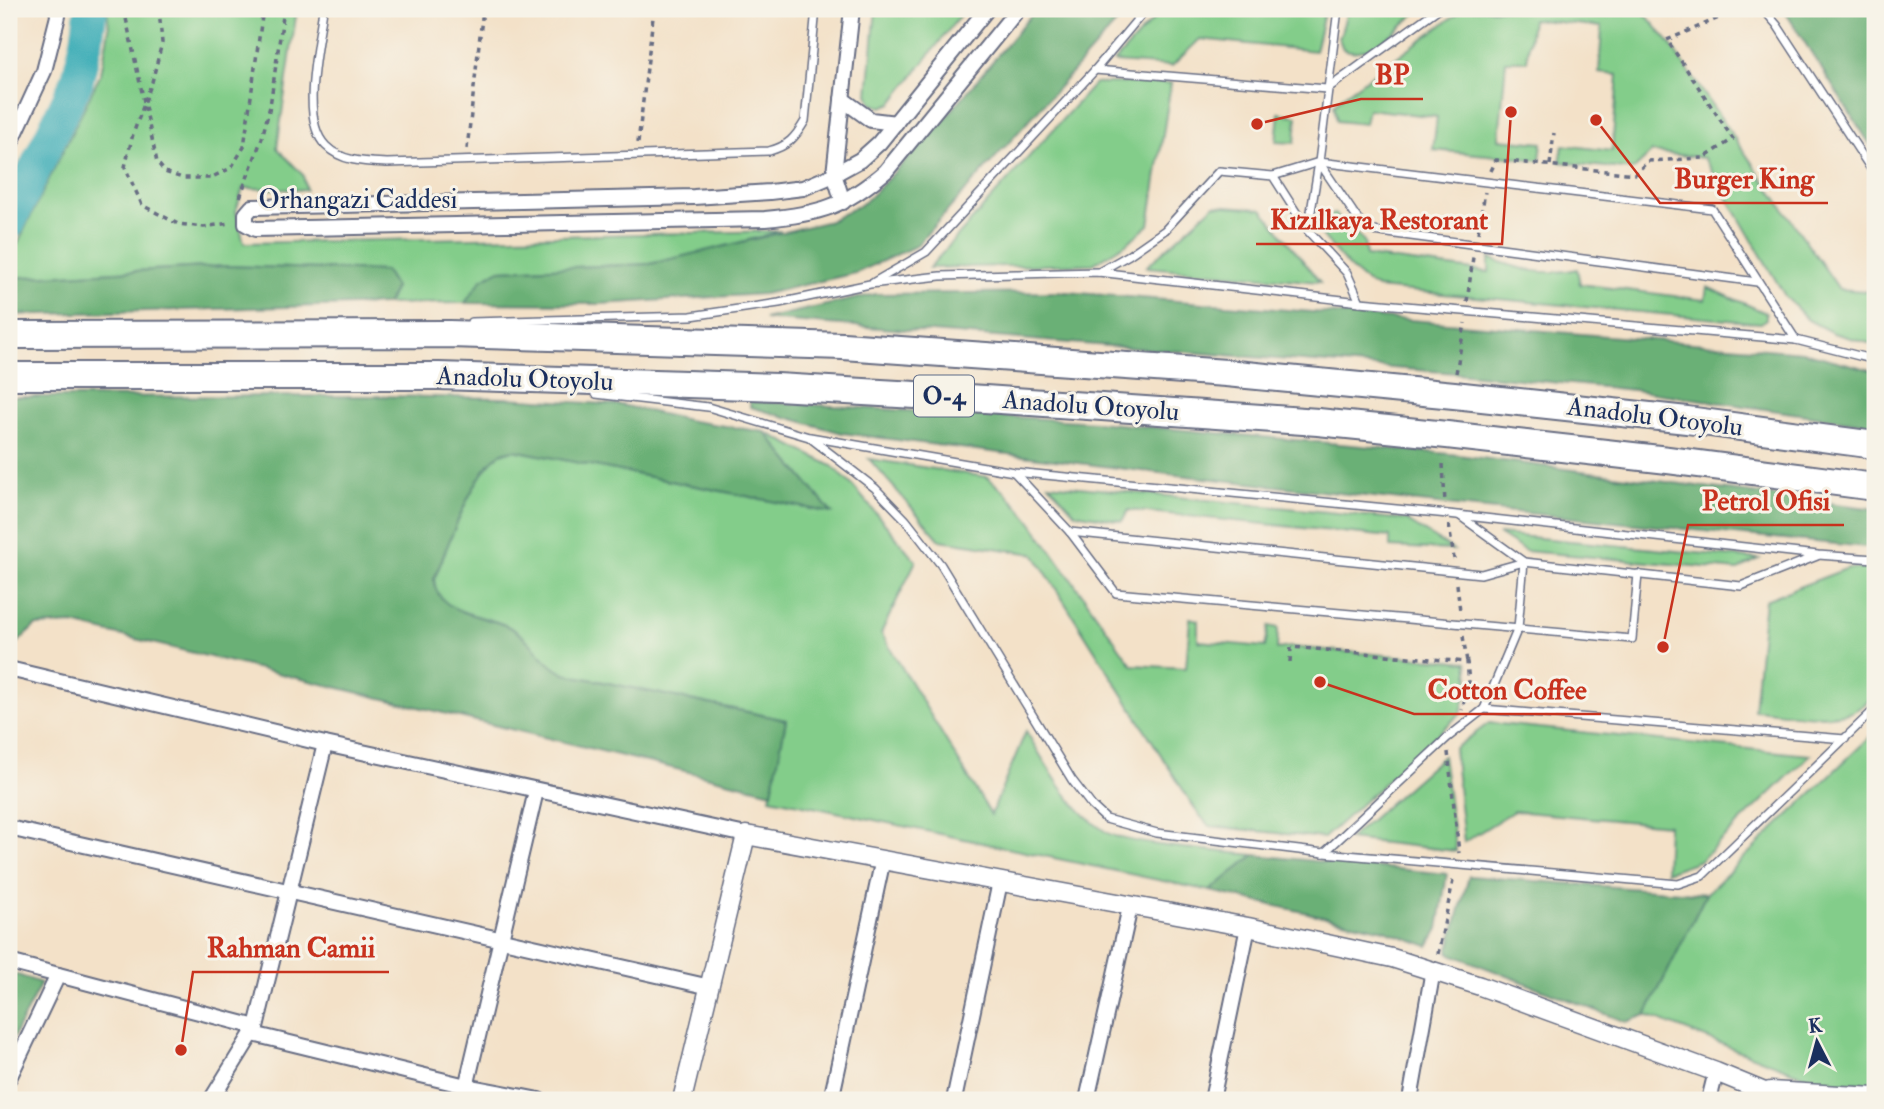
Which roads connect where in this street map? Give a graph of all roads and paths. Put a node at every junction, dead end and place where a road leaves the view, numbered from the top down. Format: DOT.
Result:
graph roads {
  1 [pos="57,9"];
  2 [pos="124,9"];
  3 [pos="159,9"];
  4 [pos="263,9"];
  5 [pos="284,9"];
  6 [pos="323,9"];
  7 [pos="483,9"];
  8 [pos="654,9"];
  9 [pos="816,9"];
  10 [pos="852,9"];
  11 [pos="987,9"];
  12 [pos="1018,9"];
  13 [pos="1146,9"];
  14 [pos="1338,9"];
  15 [pos="1438,9"];
  16 [pos="1740,9"];
  17 [pos="1763,9"];
  18 [pos="1094,70"];
  19 [pos="1327,89"];
  20 [pos="842,99"];
  21 [pos="144,107"];
  22 [pos="896,122"];
  23 [pos="1554,133"];
  24 [pos="9,147"];
  25 [pos="636,155"];
  26 [pos="466,160"];
  27 [pos="1319,162"];
  28 [pos="1550,165"];
  29 [pos="835,174"];
  30 [pos="1875,175"];
  31 [pos="1273,176"];
  32 [pos="1487,182"];
  33 [pos="240,198"];
  34 [pos="843,202"];
  35 [pos="233,220"];
  36 [pos="1308,231"];
  37 [pos="1476,244"];
  38 [pos="1098,272"];
  39 [pos="1757,282"];
  40 [pos="870,284"];
  41 [pos="1360,302"];
  42 [pos="1466,311"];
  43 [pos="468,322"];
  44 [pos="399,325"];
  45 [pos="9,335"];
  46 [pos="135,335"];
  47 [pos="1796,340"];
  48 [pos="1875,360"];
  49 [pos="1456,373"];
  50 [pos="9,376"];
  51 [pos="439,376"];
  52 [pos="560,390"];
  53 [pos="587,393"];
  54 [pos="809,437"];
  55 [pos="1875,445"];
  56 [pos="1014,472"];
  57 [pos="1875,487"];
  58 [pos="1459,515"];
  59 [pos="1070,533"];
  60 [pos="1818,555"];
  61 [pos="1875,559"];
  62 [pos="1524,562"];
  63 [pos="1638,574"];
  64 [pos="1518,628"];
  65 [pos="9,669"];
  66 [pos="1484,709"];
  67 [pos="1875,709"];
  68 [pos="1846,739"];
  69 [pos="325,744"];
  70 [pos="536,790"];
  71 [pos="9,828"];
  72 [pos="746,835"];
  73 [pos="1324,853"];
  74 [pos="883,859"];
  75 [pos="1000,882"];
  76 [pos="288,892"];
  77 [pos="1130,907"];
  78 [pos="1248,927"];
  79 [pos="500,940"];
  80 [pos="9,962"];
  81 [pos="1433,970"];
  82 [pos="58,975"];
  83 [pos="710,987"];
  84 [pos="254,1030"];
  85 [pos="1716,1072"];
  86 [pos="9,1078"];
  87 [pos="1767,1091"];
  88 [pos="465,1093"];
  89 [pos="1875,1097"];
  90 [pos="211,1100"];
  91 [pos="539,1100"];
  92 [pos="682,1100"];
  93 [pos="831,1100"];
  94 [pos="954,1100"];
  95 [pos="1087,1100"];
  96 [pos="1212,1100"];
  97 [pos="1410,1100"];
  98 [pos="1709,1100"];
  99 [pos="1784,1100"];
  1 -- 24 [label="street"];
  2 -- 21 [label="path"];
  3 -- 21 [label="path"];
  4 -- 21 [label="path"];
  5 -- 33 [label="path"];
  6 -- 26 [label="lane"];
  7 -- 26 [label="path"];
  8 -- 25 [label="path"];
  9 -- 25 [label="lane"];
  10 -- 20 [label="street"];
  11 -- 22 [label="street"];
  12 -- 34 [label="street, Orhangazi Caddesi"];
  13 -- 18 [label="lane"];
  14 -- 19 [label="lane"];
  15 -- 19 [label="lane"];
  16 -- 28 [label="path"];
  17 -- 30 [label="lane"];
  18 -- 19 [label="lane"];
  18 -- 40 [label="lane"];
  19 -- 27 [label="lane"];
  20 -- 22 [label="street"];
  20 -- 29 [label="street"];
  21 -- 35 [label="path"];
  22 -- 29 [label="street"];
  23 -- 28 [label="path"];
  25 -- 26 [label="lane"];
  27 -- 31 [label="lane"];
  27 -- 32 [label="lane"];
  27 -- 36 [label="lane"];
  27 -- 37 [label="lane"];
  28 -- 32 [label="path"];
  29 -- 34 [label="street"];
  29 -- 34 [label="street, Orhangazi Caddesi"];
  31 -- 36 [label="lane"];
  31 -- 38 [label="lane"];
  32 -- 37 [label="path"];
  32 -- 39 [label="lane"];
  36 -- 41 [label="lane"];
  37 -- 39 [label="lane"];
  37 -- 42 [label="path"];
  38 -- 40 [label="lane"];
  38 -- 41 [label="lane"];
  39 -- 47 [label="lane"];
  40 -- 43 [label="lane"];
  41 -- 42 [label="lane"];
  42 -- 47 [label="lane"];
  42 -- 49 [label="path"];
  44 -- 46 [label="lane"];
  45 -- 46 [label="highway, Anadolu Otoyolu / O-4"];
  46 -- 55 [label="highway, Anadolu Otoyolu / O-4"];
  47 -- 48 [label="lane"];
  50 -- 51 [label="highway, Anadolu Otoyolu / O-4"];
  51 -- 52 [label="lane"];
  51 -- 57 [label="highway, Anadolu Otoyolu / O-4"];
  53 -- 54 [label="lane"];
  54 -- 56 [label="lane"];
  54 -- 73 [label="lane"];
  56 -- 58 [label="lane"];
  56 -- 59 [label="lane"];
  58 -- 60 [label="lane"];
  58 -- 62 [label="lane"];
  59 -- 62 [label="lane"];
  59 -- 64 [label="lane"];
  60 -- 61 [label="lane"];
  60 -- 63 [label="lane"];
  62 -- 63 [label="lane"];
  62 -- 64 [label="lane"];
  63 -- 64 [label="lane"];
  64 -- 66 [label="lane"];
  65 -- 69 [label="street"];
  66 -- 68 [label="lane"];
  66 -- 73 [label="lane"];
  67 -- 68 [label="lane"];
  68 -- 73 [label="lane"];
  69 -- 70 [label="street"];
  69 -- 76 [label="street"];
  70 -- 72 [label="street"];
  70 -- 79 [label="street"];
  71 -- 76 [label="street"];
  72 -- 74 [label="street"];
  72 -- 83 [label="street"];
  74 -- 75 [label="street"];
  74 -- 93 [label="street"];
  75 -- 77 [label="street"];
  75 -- 94 [label="street"];
  76 -- 79 [label="street"];
  76 -- 84 [label="street"];
  77 -- 78 [label="street"];
  77 -- 95 [label="street"];
  78 -- 81 [label="street"];
  78 -- 96 [label="street"];
  79 -- 83 [label="street"];
  79 -- 88 [label="street"];
  80 -- 82 [label="street"];
  81 -- 85 [label="street"];
  81 -- 97 [label="street"];
  82 -- 84 [label="street"];
  82 -- 86 [label="street"];
  83 -- 92 [label="street"];
  84 -- 88 [label="street"];
  84 -- 90 [label="street"];
  85 -- 87 [label="street"];
  85 -- 98 [label="street"];
  87 -- 89 [label="street"];
  87 -- 99 [label="street"];
  88 -- 91 [label="street"];
}
